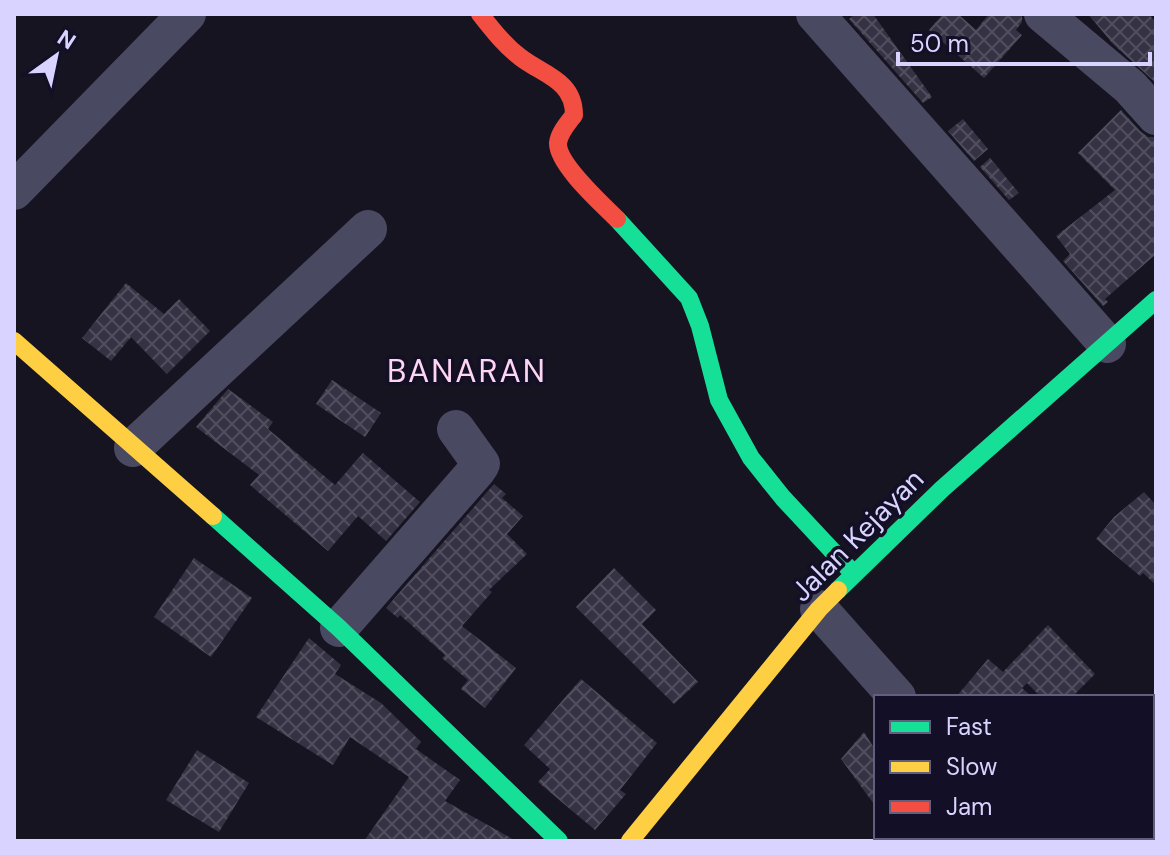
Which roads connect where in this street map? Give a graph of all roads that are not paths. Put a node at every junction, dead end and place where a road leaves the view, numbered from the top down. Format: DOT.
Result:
graph roads {
  1 [pos="187,14"];
  2 [pos="480,14"];
  3 [pos="1043,14"];
  4 [pos="828,18"];
  5 [pos="1156,116"];
  6 [pos="14,191"];
  7 [pos="368,229"];
  8 [pos="1156,300"];
  9 [pos="14,341"];
  10 [pos="1107,344"];
  11 [pos="456,429"];
  12 [pos="133,448"];
  13 [pos="853,573"];
  14 [pos="819,609"];
  15 [pos="339,628"];
  16 [pos="895,695"];
  17 [pos="559,841"];
  18 [pos="630,841"];
  1 -- 6 [label="street"];
  2 -- 13 [label="street"];
  3 -- 5 [label="street"];
  4 -- 10 [label="street"];
  7 -- 12 [label="street"];
  8 -- 10 [label="street, Jalan Kejayan"];
  9 -- 12 [label="street"];
  10 -- 13 [label="street, Jalan Kejayan"];
  11 -- 15 [label="street"];
  12 -- 15 [label="street"];
  13 -- 14 [label="street, Jalan Kejayan"];
  14 -- 16 [label="street"];
  14 -- 18 [label="street, Jalan Kejayan"];
  15 -- 17 [label="street"];
}
